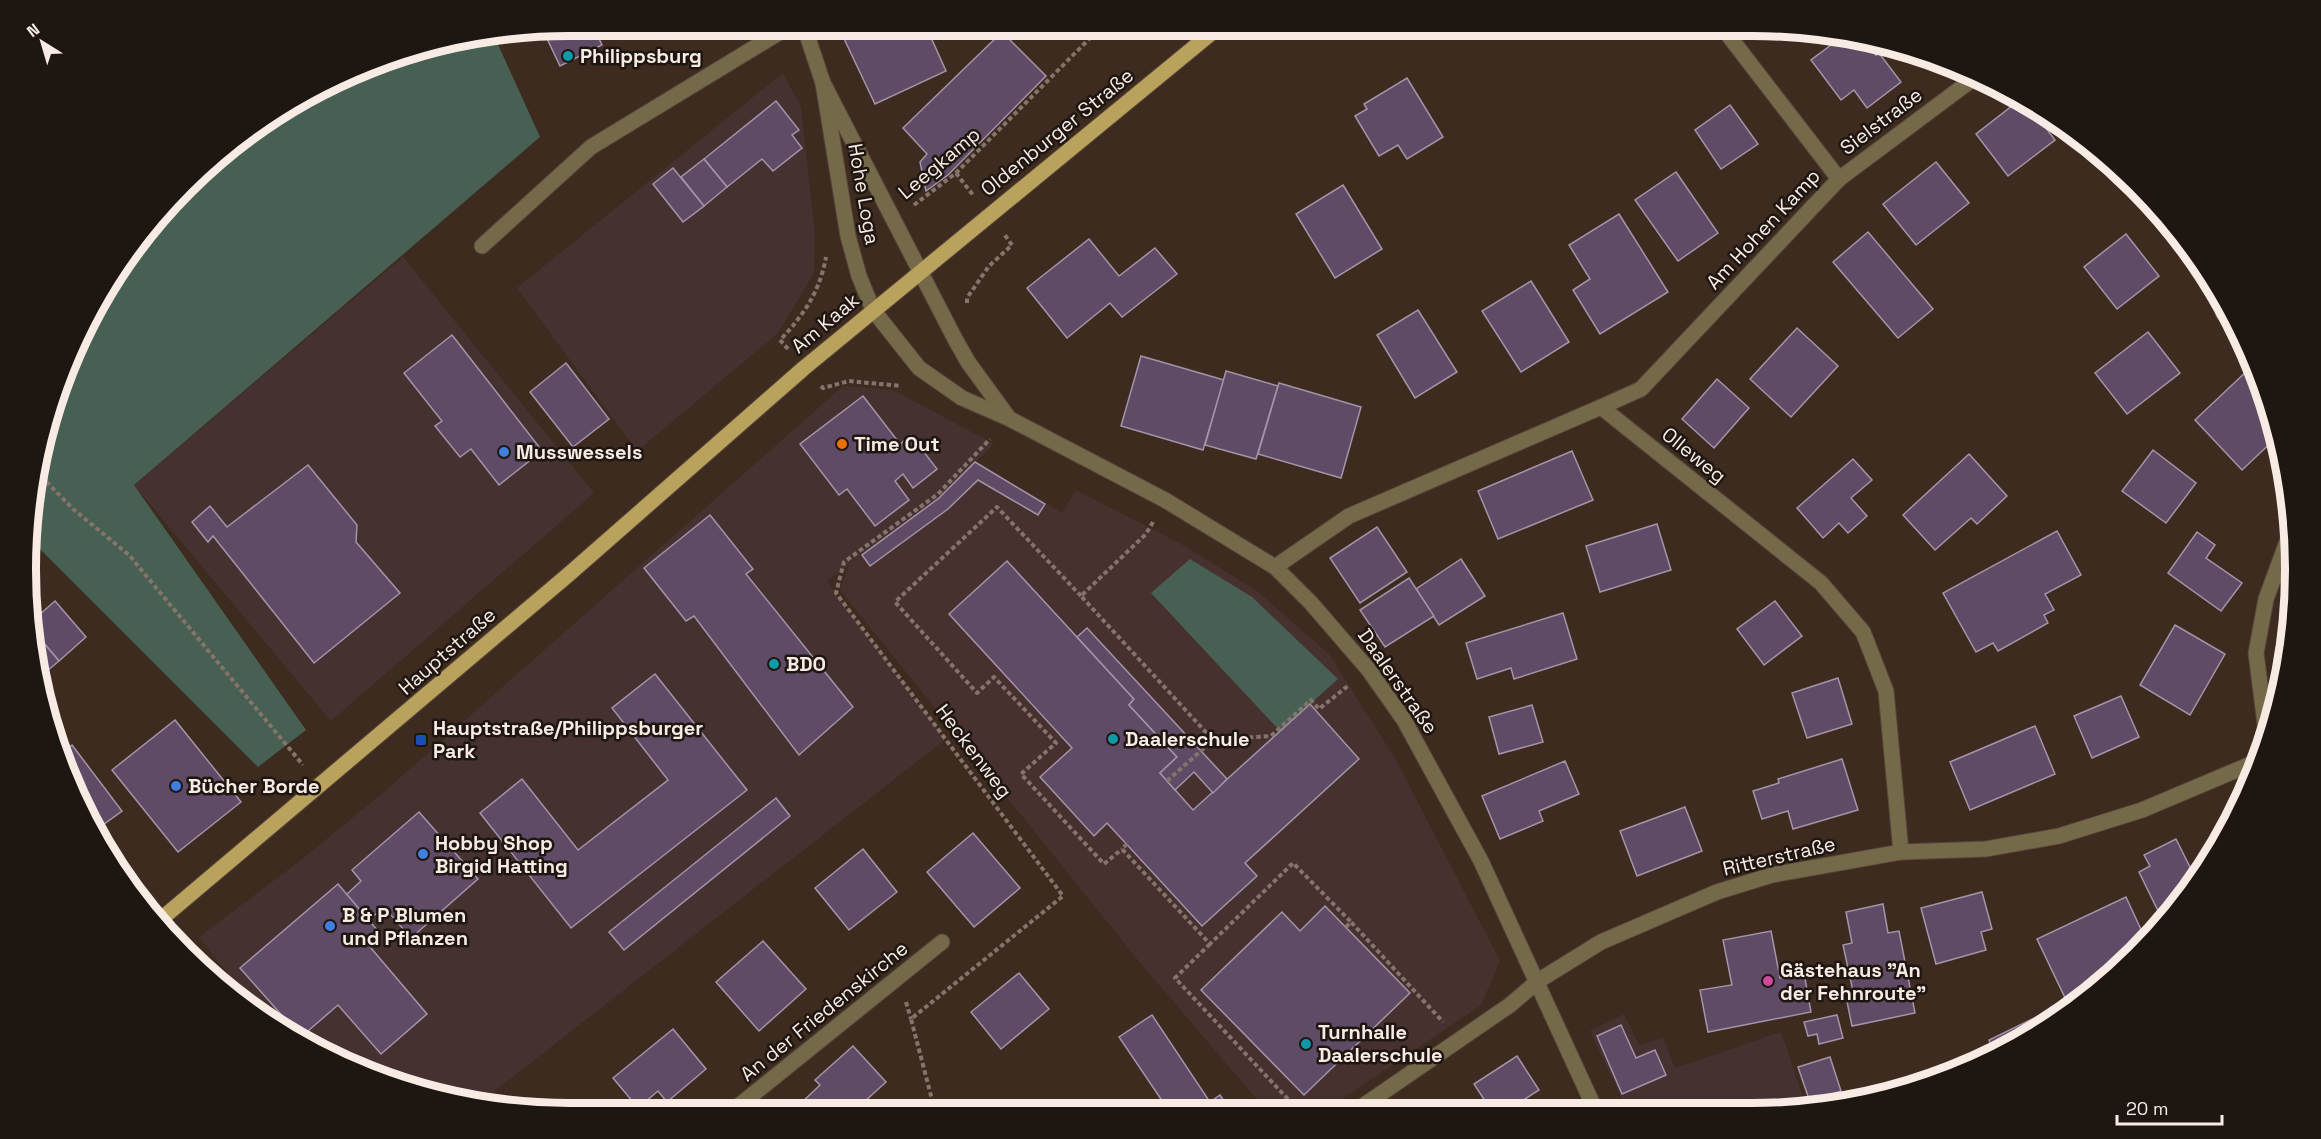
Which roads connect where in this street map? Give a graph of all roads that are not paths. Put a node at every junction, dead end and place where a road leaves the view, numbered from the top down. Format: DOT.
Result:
graph roads {
  1 [pos="774,36"];
  2 [pos="808,36"];
  3 [pos="1208,36"];
  4 [pos="1729,36"];
  5 [pos="824,83"];
  6 [pos="1968,83"];
  7 [pos="1839,179"];
  8 [pos="482,246"];
  9 [pos="921,272"];
  10 [pos="873,310"];
  11 [pos="1601,407"];
  12 [pos="756,409"];
  13 [pos="1010,419"];
  14 [pos="2284,549"];
  15 [pos="1275,567"];
  16 [pos="2265,714"];
  17 [pos="2247,765"];
  18 [pos="1900,852"];
  19 [pos="164,916"];
  20 [pos="942,942"];
  21 [pos="1538,981"];
  22 [pos="742,1103"];
  23 [pos="1367,1103"];
  24 [pos="1592,1103"];
  1 -- 8 [label="street"];
  2 -- 5 [label="street, Hohe Loga"];
  3 -- 9 [label="main road, Oldenburger Straße"];
  4 -- 7 [label="street, Am Hohen Kamp"];
  5 -- 9 [label="street, Hohe Loga"];
  5 -- 10 [label="street, Hohe Loga"];
  6 -- 7 [label="street, Sielstraße"];
  7 -- 11 [label="street, Am Hohen Kamp"];
  9 -- 10 [label="main road, Am Kaak"];
  9 -- 13 [label="street, Daalerstraße"];
  10 -- 12 [label="main road, Am Kaak"];
  10 -- 13 [label="street, Daalerstraße"];
  11 -- 15 [label="street"];
  11 -- 18 [label="street, Olleweg"];
  12 -- 19 [label="main road, Hauptstraße"];
  13 -- 15 [label="street, Daalerstraße"];
  14 -- 16 [label="street"];
  15 -- 21 [label="street, Daalerstraße"];
  17 -- 18 [label="street, Ritterstraße"];
  18 -- 21 [label="street, Ritterstraße"];
  20 -- 22 [label="street, An der Friedenskirche"];
  21 -- 23 [label="street, Ritterstraße"];
  21 -- 24 [label="street, Daalerstraße"];
}
